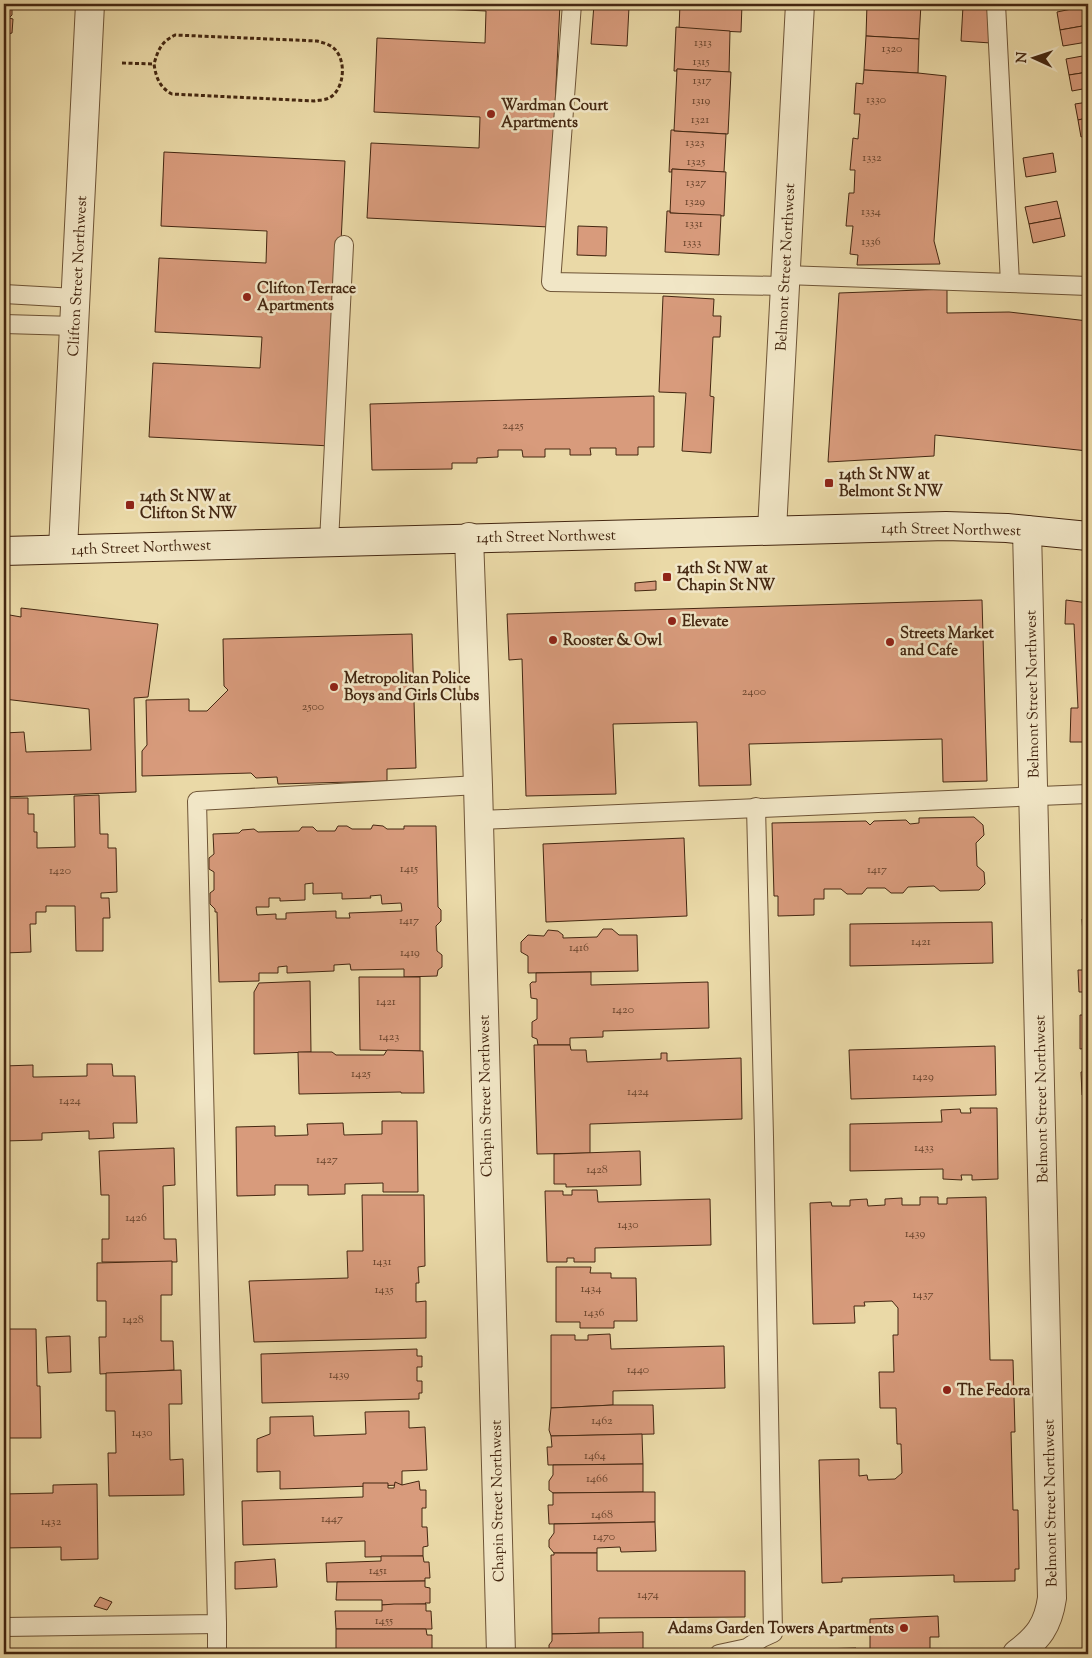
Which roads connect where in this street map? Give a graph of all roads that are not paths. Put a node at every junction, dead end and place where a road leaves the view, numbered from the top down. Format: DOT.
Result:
graph roads {
  1 [pos="90,4"];
  2 [pos="572,4"];
  3 [pos="800,4"];
  4 [pos="996,4"];
  5 [pos="344,245"];
  6 [pos="784,280"];
  7 [pos="1010,283"];
  8 [pos="1088,286"];
  9 [pos="4,294"];
  10 [pos="75,298"];
  11 [pos="4,324"];
  12 [pos="74,326"];
  13 [pos="772,530"];
  14 [pos="1028,530"];
  15 [pos="1088,536"];
  16 [pos="469,538"];
  17 [pos="329,542"];
  18 [pos="63,549"];
  19 [pos="4,551"];
  20 [pos="478,786"];
  21 [pos="1088,794"];
  22 [pos="1034,796"];
  23 [pos="756,808"];
  24 [pos="479,820"];
  25 [pos="217,1624"];
  26 [pos="4,1627"];
  27 [pos="217,1654"];
  28 [pos="501,1654"];
  29 [pos="720,1654"];
  30 [pos="1017,1654"];
  1 -- 10 [label="street, Clifton Street Northwest"];
  2 -- 6 [label="lane"];
  3 -- 6 [label="street, Belmont Street Northwest"];
  4 -- 7 [label="lane"];
  5 -- 17 [label="lane"];
  6 -- 7 [label="lane"];
  6 -- 13 [label="street, Belmont Street Northwest"];
  7 -- 8 [label="lane"];
  9 -- 10 [label="lane"];
  10 -- 12 [label="street, Clifton Street Northwest"];
  11 -- 12 [label="lane"];
  12 -- 18 [label="street, Clifton Street Northwest"];
  13 -- 14 [label="street, 14th Street Northwest"];
  13 -- 16 [label="street, 14th Street Northwest"];
  14 -- 15 [label="street, 14th Street Northwest"];
  14 -- 22 [label="street, Belmont Street Northwest"];
  16 -- 17 [label="street, 14th Street Northwest"];
  16 -- 20 [label="street, Chapin Street Northwest"];
  17 -- 18 [label="street, 14th Street Northwest"];
  18 -- 19 [label="street, 14th Street Northwest"];
  20 -- 24 [label="street, Chapin Street Northwest"];
  20 -- 25 [label="lane"];
  21 -- 22 [label="lane"];
  22 -- 23 [label="lane"];
  22 -- 30 [label="street, Belmont Street Northwest"];
  23 -- 24 [label="lane"];
  23 -- 29 [label="lane"];
  24 -- 28 [label="street, Chapin Street Northwest"];
  25 -- 26 [label="lane"];
  25 -- 27 [label="lane"];
}
